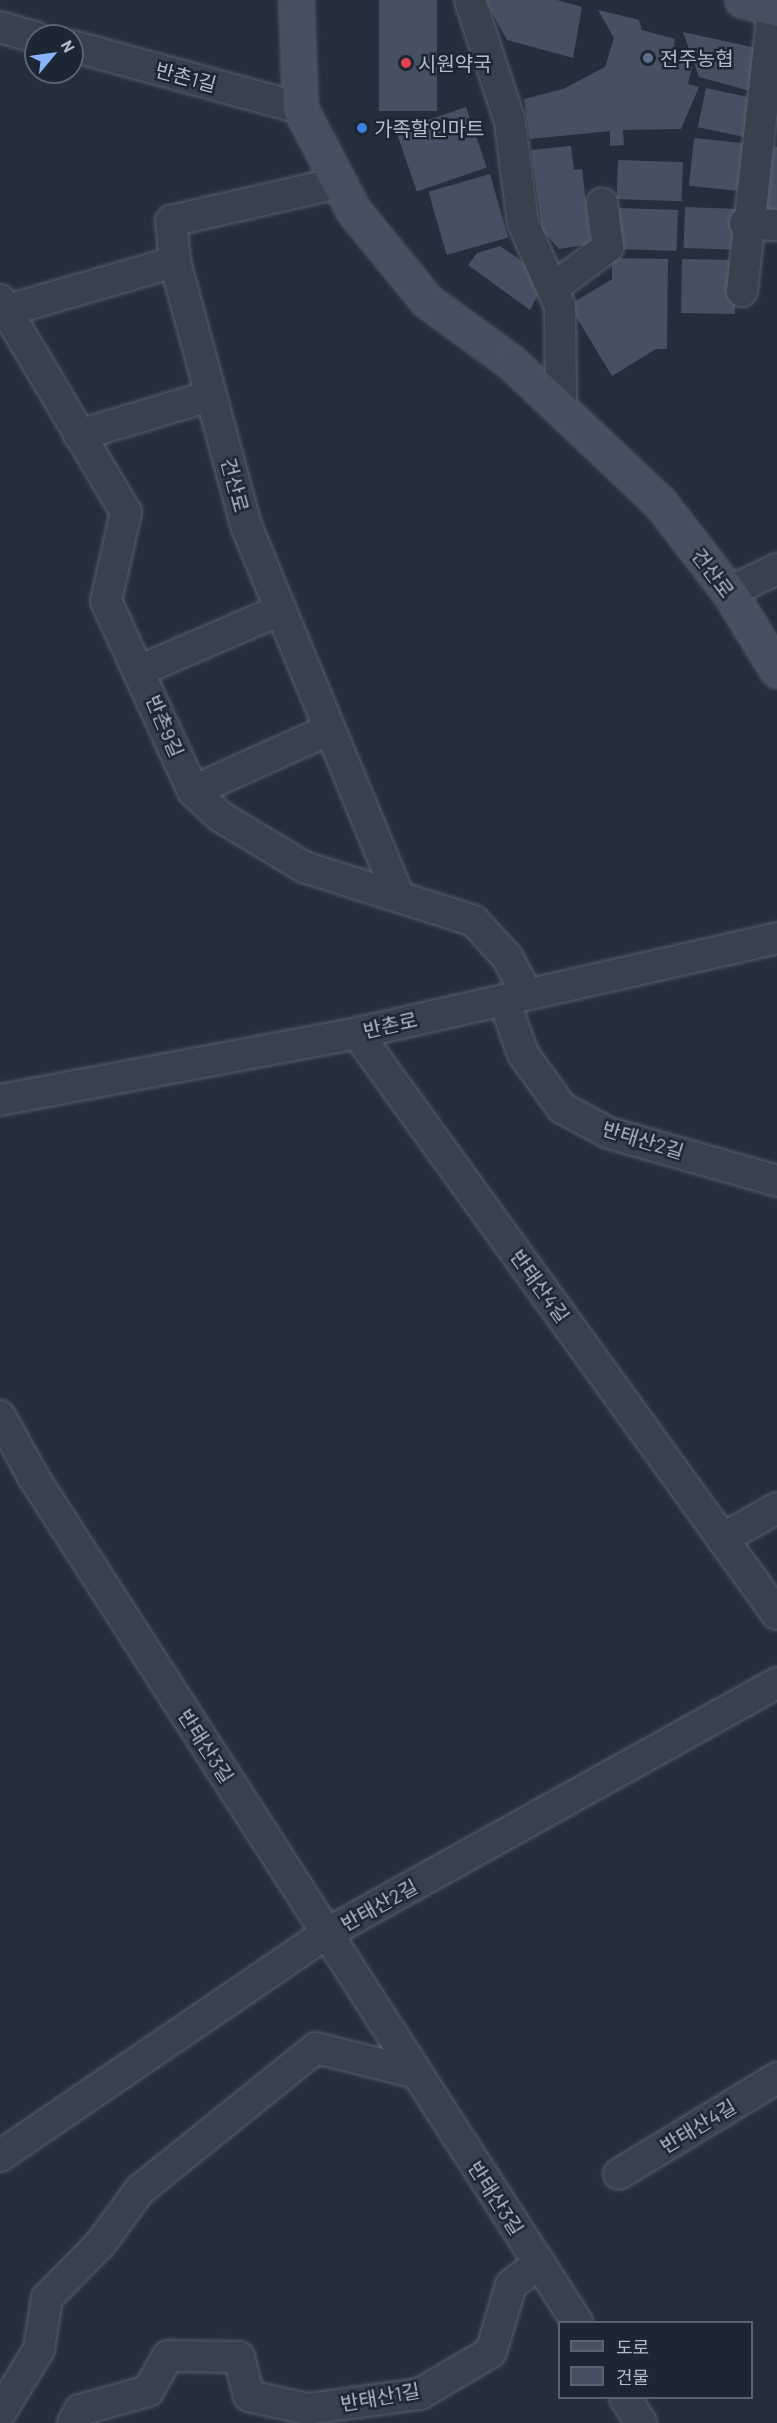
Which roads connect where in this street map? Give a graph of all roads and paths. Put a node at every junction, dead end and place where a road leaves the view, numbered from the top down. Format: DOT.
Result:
graph roads {
  1 [pos="296,0"];
  2 [pos="470,0"];
  3 [pos="764,5"];
  4 [pos="0,27"];
  5 [pos="24,34"];
  6 [pos="84,49"];
  7 [pos="300,108"];
  8 [pos="338,183"];
  9 [pos="602,202"];
  10 [pos="745,223"];
  11 [pos="777,225"];
  12 [pos="175,262"];
  13 [pos="553,288"];
  14 [pos="742,291"];
  15 [pos="3,306"];
  16 [pos="210,396"];
  17 [pos="561,409"];
  18 [pos="79,435"];
  19 [pos="777,568"];
  20 [pos="729,592"];
  21 [pos="278,611"];
  22 [pos="141,670"];
  23 [pos="777,670"];
  24 [pos="329,730"];
  25 [pos="193,791"];
  26 [pos="399,897"];
  27 [pos="777,938"];
  28 [pos="516,997"];
  29 [pos="357,1033"];
  30 [pos="0,1100"];
  31 [pos="777,1180"];
  32 [pos="0,1416"];
  33 [pos="777,1508"];
  34 [pos="722,1539"];
  35 [pos="777,1614"];
  36 [pos="777,1683"];
  37 [pos="326,1934"];
  38 [pos="416,2073"];
  39 [pos="777,2078"];
  40 [pos="0,2156"];
  41 [pos="619,2175"];
  42 [pos="539,2263"];
  43 [pos="576,2321"];
  44 [pos="626,2399"];
  45 [pos="0,2413"];
  46 [pos="73,2423"];
  47 [pos="641,2423"];
  1 -- 7 [label="street, 건산로"];
  2 -- 13 [label="street"];
  3 -- 10 [label="street"];
  4 -- 5 [label="street"];
  6 -- 7 [label="street, 반촌1길"];
  7 -- 8 [label="street, 건산로"];
  8 -- 12 [label="street, 건산로"];
  8 -- 17 [label="street, 건산로"];
  9 -- 13 [label="street"];
  10 -- 11 [label="street"];
  10 -- 14 [label="street"];
  12 -- 15 [label="street"];
  12 -- 16 [label="street, 건산로"];
  13 -- 17 [label="street"];
  15 -- 18 [label="street, 반촌9길"];
  16 -- 18 [label="street"];
  16 -- 21 [label="street, 건산로"];
  17 -- 20 [label="street, 건산로"];
  18 -- 22 [label="street, 반촌9길"];
  19 -- 20 [label="street"];
  20 -- 23 [label="street, 건산로"];
  21 -- 22 [label="street"];
  21 -- 24 [label="street, 건산로"];
  22 -- 25 [label="street, 반촌9길"];
  24 -- 25 [label="street"];
  24 -- 26 [label="street, 건산로"];
  25 -- 26 [label="street, 반촌9길"];
  26 -- 28 [label="street, 반촌9길"];
  27 -- 28 [label="street, 반촌로"];
  28 -- 29 [label="street, 반촌로"];
  28 -- 31 [label="street, 반태산2길"];
  29 -- 30 [label="street, 반촌로"];
  29 -- 34 [label="street, 반태산4길"];
  32 -- 37 [label="street, 반태산3길"];
  33 -- 34 [label="street"];
  34 -- 35 [label="street, 반태산4길"];
  36 -- 37 [label="street, 반태산2길"];
  37 -- 38 [label="street, 반태산3길"];
  37 -- 40 [label="street, 반태산2길"];
  38 -- 42 [label="street, 반태산3길"];
  38 -- 45 [label="street"];
  39 -- 41 [label="street, 반태산4길"];
  42 -- 43 [label="street, 반태산3길"];
  42 -- 46 [label="street, 반태산1길"];
  44 -- 47 [label="street"];
}
